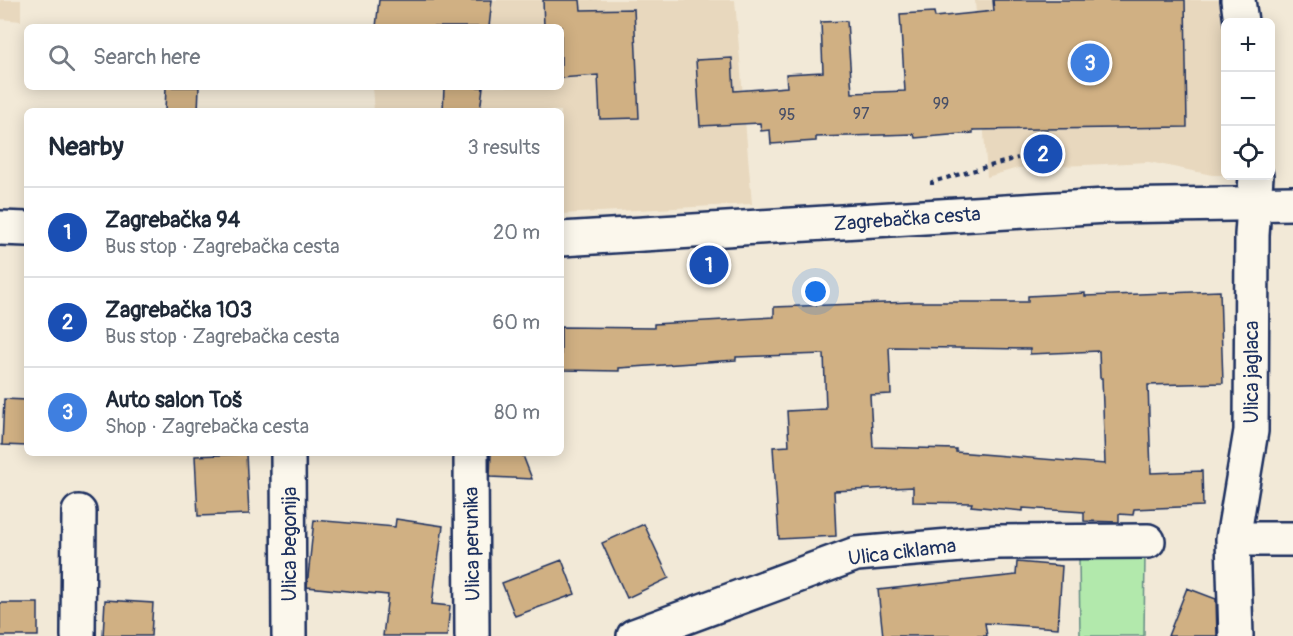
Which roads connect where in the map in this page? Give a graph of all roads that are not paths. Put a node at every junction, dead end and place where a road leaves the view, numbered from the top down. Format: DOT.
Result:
graph roads {
  1 [pos="1238,0"];
  2 [pos="1240,18"];
  3 [pos="1254,189"];
  4 [pos="1293,203"];
  5 [pos="0,228"];
  6 [pos="24,229"];
  7 [pos="564,239"];
  8 [pos="288,456"];
  9 [pos="471,456"];
  10 [pos="79,512"];
  11 [pos="1293,538"];
  12 [pos="1233,539"];
  13 [pos="1148,541"];
  14 [pos="682,628"];
  15 [pos="78,636"];
  16 [pos="290,636"];
  17 [pos="472,636"];
  18 [pos="634,636"];
  19 [pos="1236,636"];
  1 -- 2 [label="street"];
  3 -- 4 [label="street, Zagrebačka cesta"];
  3 -- 7 [label="street, Zagrebačka cesta"];
  3 -- 12 [label="street, Ulica jaglaca"];
  5 -- 6 [label="street"];
  8 -- 16 [label="street, Ulica begonija"];
  9 -- 17 [label="street, Ulica perunika"];
  10 -- 15 [label="street"];
  11 -- 12 [label="street"];
  12 -- 19 [label="street, Ulica jaglaca"];
  13 -- 14 [label="street, Ulica ciklama"];
  14 -- 18 [label="street, Ulica ciklama"];
}
